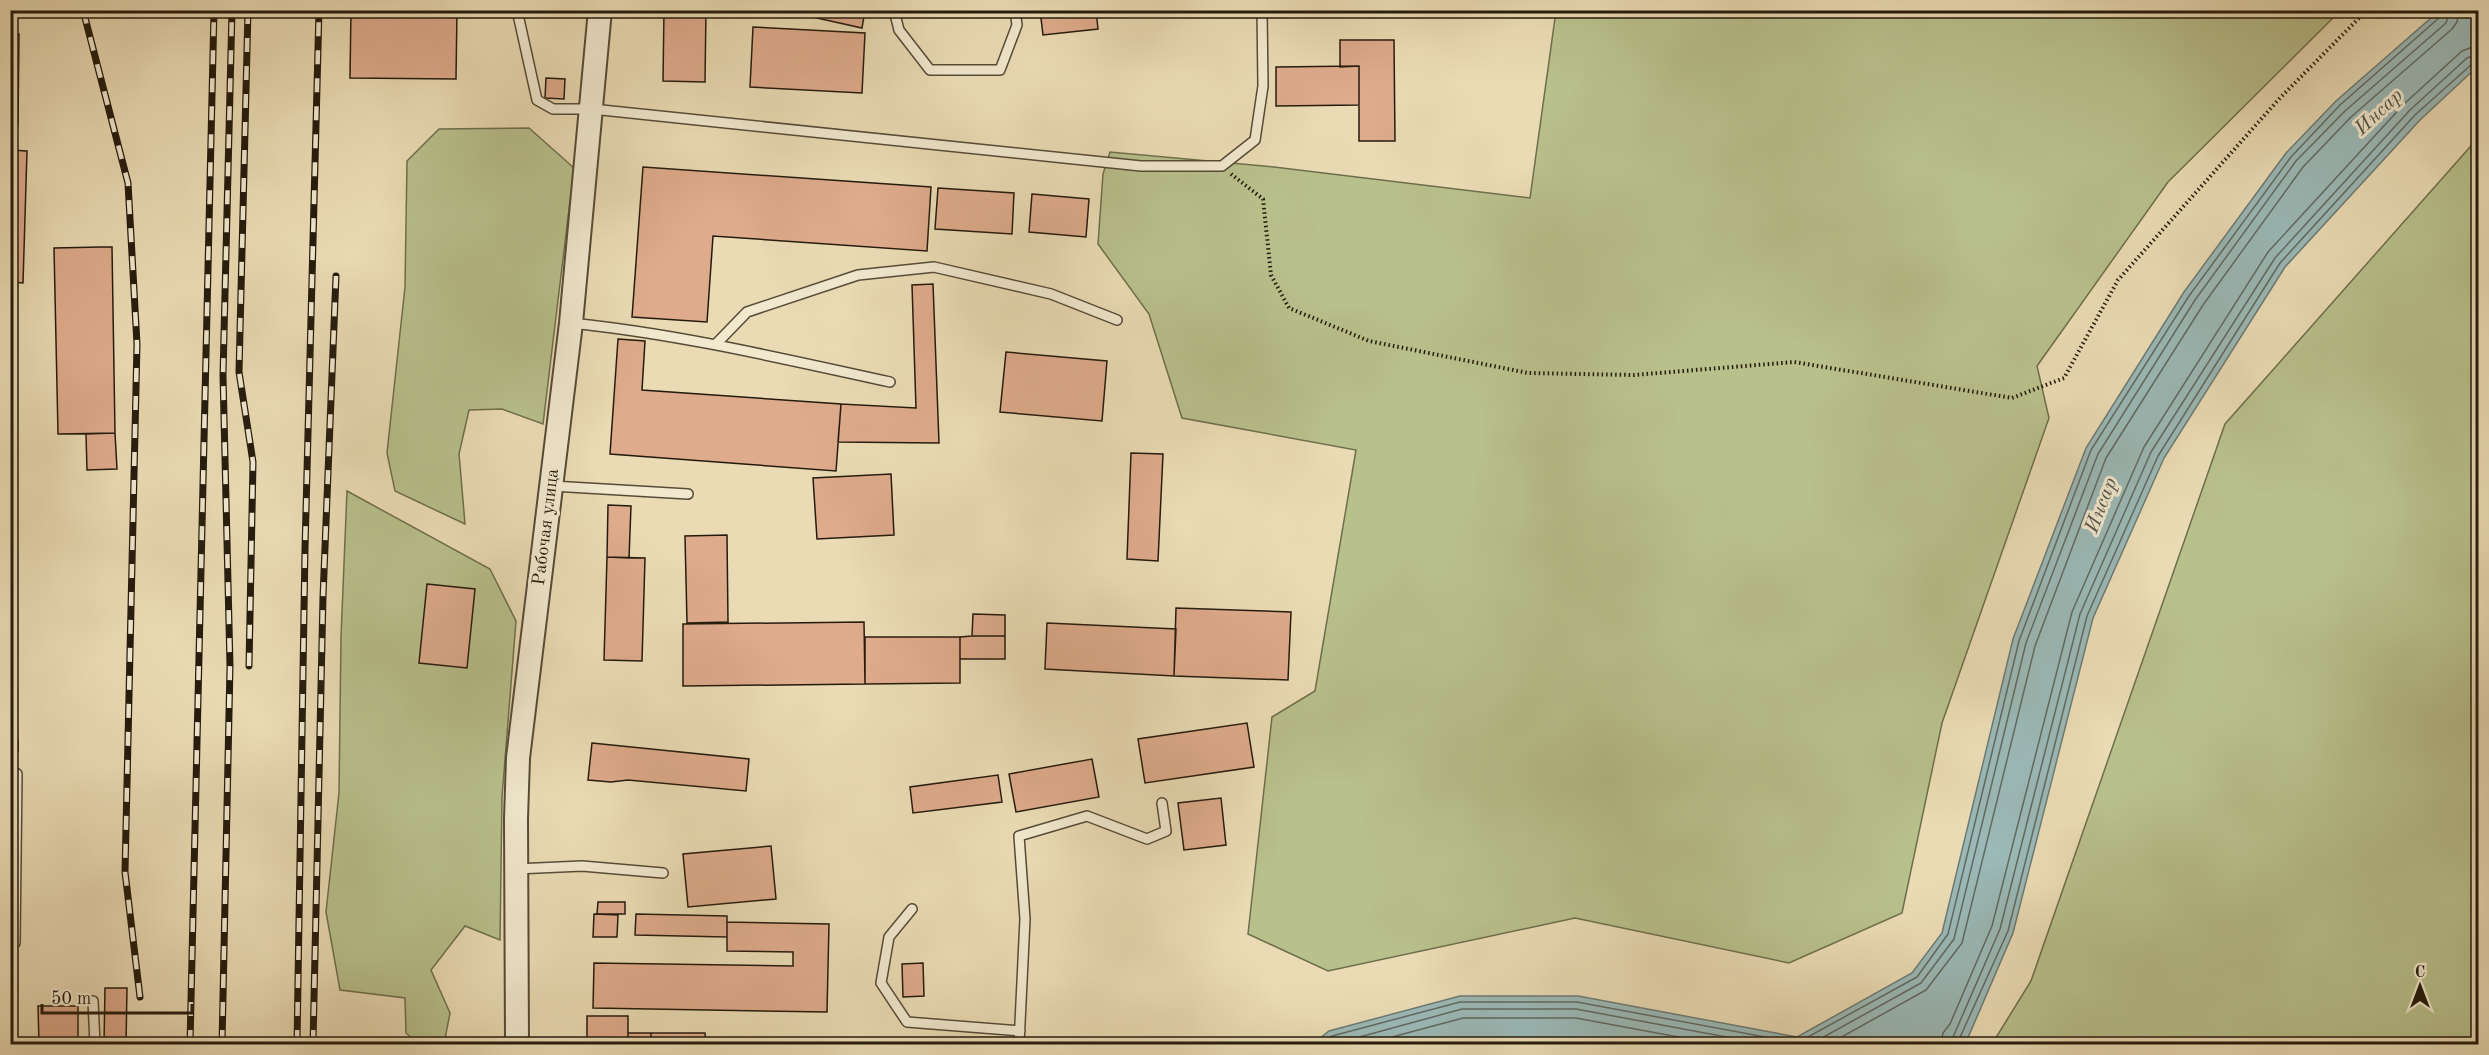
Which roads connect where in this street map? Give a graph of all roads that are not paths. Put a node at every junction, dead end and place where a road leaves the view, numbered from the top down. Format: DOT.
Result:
graph roads {
  1 [pos="517,10"];
  2 [pos="600,10"];
  3 [pos="894,10"];
  4 [pos="1015,10"];
  5 [pos="1262,10"];
  6 [pos="592,110"];
  7 [pos="1117,320"];
  8 [pos="571,323"];
  9 [pos="716,344"];
  10 [pos="890,382"];
  11 [pos="549,486"];
  12 [pos="688,494"];
  13 [pos="10,769"];
  14 [pos="1162,803"];
  15 [pos="516,869"];
  16 [pos="663,873"];
  17 [pos="912,909"];
  18 [pos="10,945"];
  19 [pos="93,1001"];
  20 [pos="1020,1031"];
  21 [pos="95,1044"];
  22 [pos="517,1044"];
  23 [pos="1019,1044"];
  1 -- 6 [label="lane"];
  2 -- 6 [label="street, Рабочая улица"];
  3 -- 4 [label="lane"];
  5 -- 6 [label="lane"];
  6 -- 8 [label="street, Рабочая улица"];
  7 -- 9 [label="lane"];
  8 -- 9 [label="lane"];
  8 -- 11 [label="street, Рабочая улица"];
  9 -- 10 [label="lane"];
  11 -- 12 [label="lane"];
  11 -- 15 [label="street, Рабочая улица"];
  13 -- 18 [label="lane"];
  14 -- 20 [label="lane"];
  15 -- 16 [label="lane"];
  15 -- 22 [label="street, Рабочая улица"];
  17 -- 20 [label="lane"];
  19 -- 21 [label="lane"];
  20 -- 23 [label="lane"];
}
